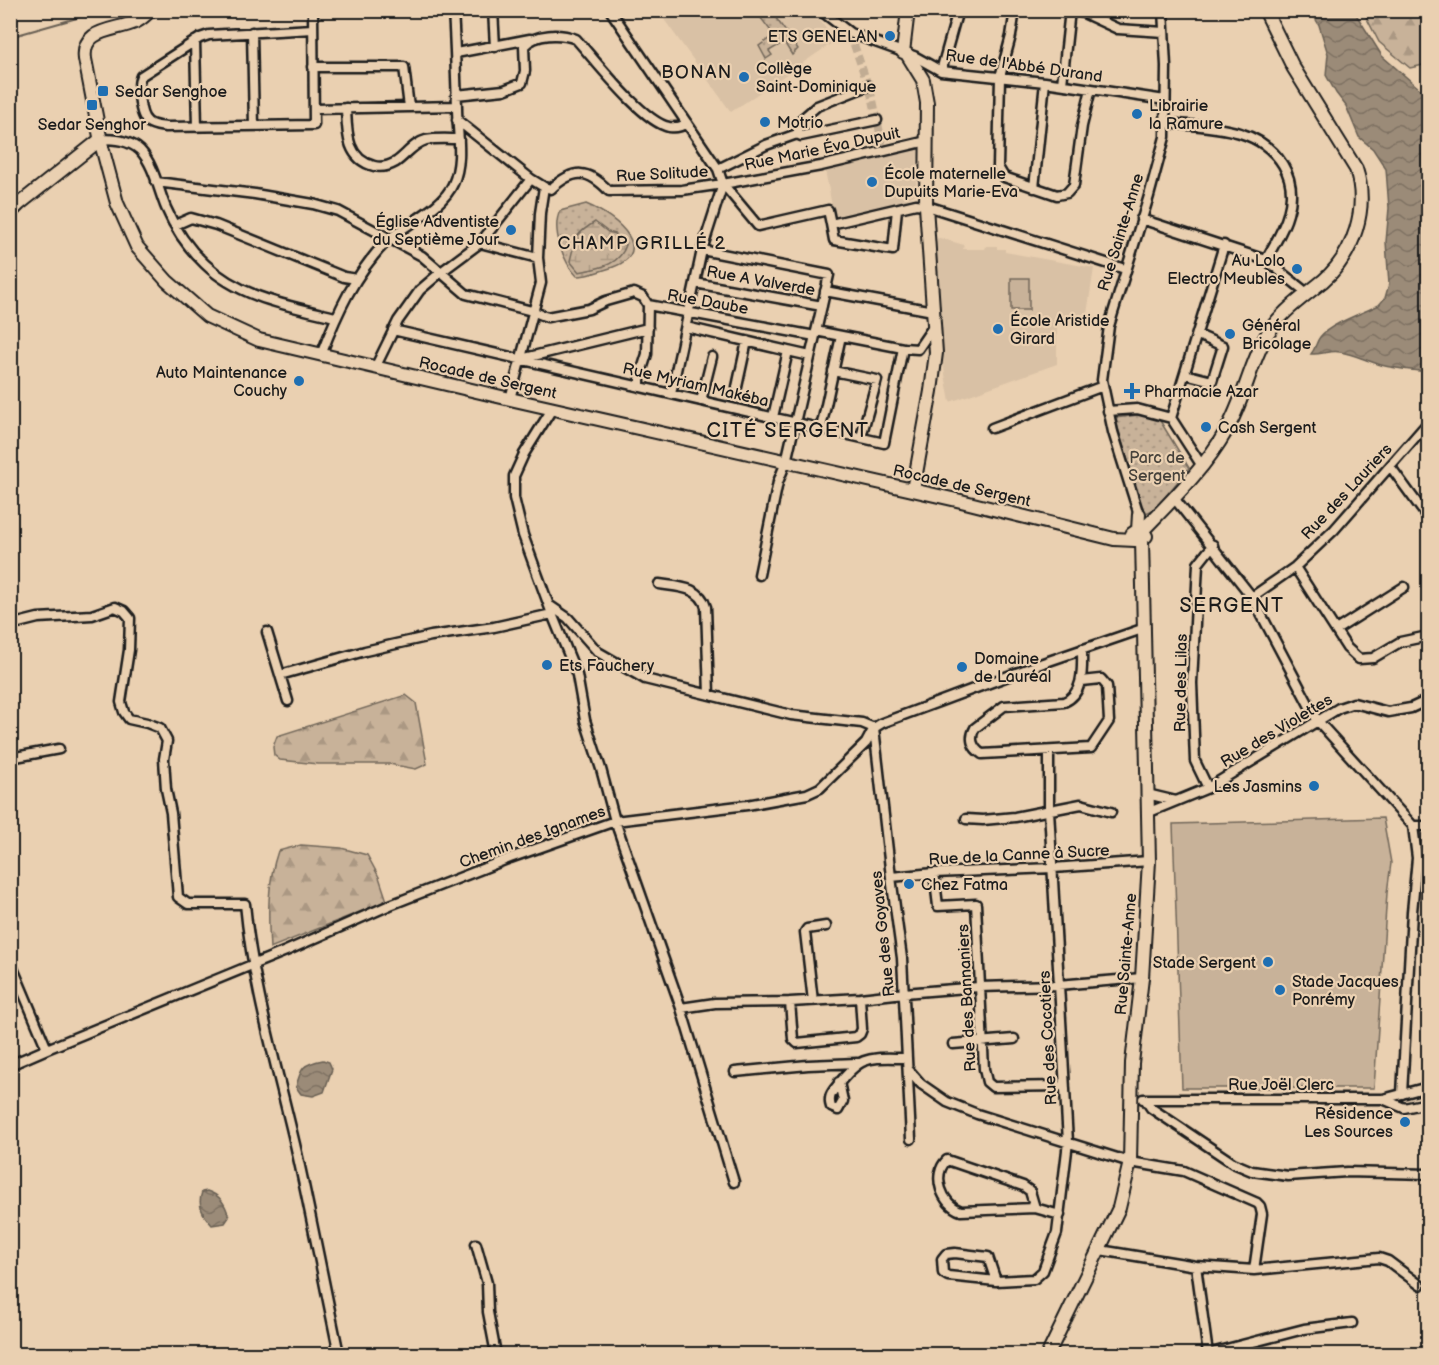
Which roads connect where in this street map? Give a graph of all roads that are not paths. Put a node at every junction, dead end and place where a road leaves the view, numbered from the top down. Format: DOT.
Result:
graph roads {
  1 [pos="151,10"];
  2 [pos="313,10"];
  3 [pos="453,10"];
  4 [pos="493,10"];
  5 [pos="610,10"];
  6 [pos="820,10"];
  7 [pos="908,10"];
  8 [pos="958,10"];
  9 [pos="1015,10"];
  10 [pos="1070,10"];
  11 [pos="1077,10"];
  12 [pos="1163,10"];
  13 [pos="1265,10"];
  14 [pos="313,29"];
  15 [pos="252,32"];
  16 [pos="1164,32"];
  17 [pos="530,39"];
  18 [pos="195,41"];
  19 [pos="495,47"];
  20 [pos="456,53"];
  21 [pos="905,53"];
  22 [pos="314,67"];
  23 [pos="939,70"];
  24 [pos="1000,77"];
  25 [pos="923,80"];
  26 [pos="1045,82"];
  27 [pos="1062,84"];
  28 [pos="868,86"];
  29 [pos="1090,88"];
  30 [pos="456,94"];
  31 [pos="1166,100"];
  32 [pos="457,106"];
  33 [pos="409,107"];
  34 [pos="346,108"];
  35 [pos="314,109"];
  36 [pos="457,120"];
  37 [pos="877,120"];
  38 [pos="687,123"];
  39 [pos="1166,123"];
  40 [pos="254,126"];
  41 [pos="197,127"];
  42 [pos="797,135"];
  43 [pos="101,138"];
  44 [pos="459,139"];
  45 [pos="927,141"];
  46 [pos="718,169"];
  47 [pos="531,179"];
  48 [pos="156,182"];
  49 [pos="172,184"];
  50 [pos="723,184"];
  51 [pos="544,187"];
  52 [pos="1034,188"];
  53 [pos="163,200"];
  54 [pos="926,206"];
  55 [pos="897,209"];
  56 [pos="10,213"];
  57 [pos="1141,219"];
  58 [pos="831,224"];
  59 [pos="175,225"];
  60 [pos="389,239"];
  61 [pos="480,243"];
  62 [pos="1224,245"];
  63 [pos="702,250"];
  64 [pos="538,258"];
  65 [pos="1266,260"];
  66 [pos="1125,269"];
  67 [pos="441,272"];
  68 [pos="357,279"];
  69 [pos="695,283"];
  70 [pos="825,291"];
  71 [pos="1307,292"];
  72 [pos="648,305"];
  73 [pos="822,306"];
  74 [pos="532,311"];
  75 [pos="689,311"];
  76 [pos="933,311"];
  77 [pos="336,317"];
  78 [pos="934,325"];
  79 [pos="686,327"];
  80 [pos="648,328"];
  81 [pos="393,330"];
  82 [pos="815,333"];
  83 [pos="1197,335"];
  84 [pos="840,336"];
  85 [pos="747,341"];
  86 [pos="903,348"];
  87 [pos="918,349"];
  88 [pos="788,351"];
  89 [pos="935,351"];
  90 [pos="321,355"];
  91 [pos="810,356"];
  92 [pos="712,357"];
  93 [pos="522,359"];
  94 [pos="375,368"];
  95 [pos="833,371"];
  96 [pos="1185,374"];
  97 [pos="1103,386"];
  98 [pos="640,387"];
  99 [pos="737,387"];
  100 [pos="671,394"];
  101 [pos="510,399"];
  102 [pos="701,400"];
  103 [pos="552,409"];
  104 [pos="1108,411"];
  105 [pos="773,417"];
  106 [pos="1171,418"];
  107 [pos="795,422"];
  108 [pos="1428,424"];
  109 [pos="821,428"];
  110 [pos="992,428"];
  111 [pos="861,437"];
  112 [pos="786,462"];
  113 [pos="1202,466"];
  114 [pos="1390,466"];
  115 [pos="913,490"];
  116 [pos="1174,498"];
  117 [pos="1139,514"];
  118 [pos="1428,518"];
  119 [pos="1142,534"];
  120 [pos="1213,545"];
  121 [pos="1294,567"];
  122 [pos="759,575"];
  123 [pos="659,584"];
  124 [pos="1404,587"];
  125 [pos="1252,597"];
  126 [pos="549,604"];
  127 [pos="552,614"];
  128 [pos="10,625"];
  129 [pos="1145,628"];
  130 [pos="1336,630"];
  131 [pos="267,632"];
  132 [pos="1428,636"];
  133 [pos="1082,649"];
  134 [pos="280,675"];
  135 [pos="1082,681"];
  136 [pos="709,694"];
  137 [pos="1428,700"];
  138 [pos="288,702"];
  139 [pos="1317,720"];
  140 [pos="874,728"];
  141 [pos="59,749"];
  142 [pos="1049,751"];
  143 [pos="10,758"];
  144 [pos="1208,788"];
  145 [pos="1147,794"];
  146 [pos="1176,801"];
  147 [pos="1049,810"];
  148 [pos="1111,812"];
  149 [pos="1147,813"];
  150 [pos="966,819"];
  151 [pos="615,821"];
  152 [pos="1413,826"];
  153 [pos="1428,826"];
  154 [pos="1149,861"];
  155 [pos="1053,868"];
  156 [pos="934,873"];
  157 [pos="891,877"];
  158 [pos="826,926"];
  159 [pos="10,961"];
  160 [pos="252,965"];
  161 [pos="1142,978"];
  162 [pos="1058,985"];
  163 [pos="979,987"];
  164 [pos="904,993"];
  165 [pos="860,998"];
  166 [pos="813,1001"];
  167 [pos="790,1002"];
  168 [pos="681,1008"];
  169 [pos="1014,1039"];
  170 [pos="983,1041"];
  171 [pos="953,1044"];
  172 [pos="47,1049"];
  173 [pos="907,1058"];
  174 [pos="857,1063"];
  175 [pos="10,1065"];
  176 [pos="908,1069"];
  177 [pos="735,1072"];
  178 [pos="840,1082"];
  179 [pos="1064,1086"];
  180 [pos="1428,1087"];
  181 [pos="1402,1094"];
  182 [pos="1131,1099"];
  183 [pos="1145,1099"];
  184 [pos="1383,1099"];
  185 [pos="1428,1103"];
  186 [pos="911,1139"];
  187 [pos="1068,1142"];
  188 [pos="1130,1162"];
  189 [pos="1428,1174"];
  190 [pos="734,1182"];
  191 [pos="1035,1208"];
  192 [pos="1060,1215"];
  193 [pos="476,1244"];
  194 [pos="1100,1250"];
  195 [pos="1196,1266"];
  196 [pos="1254,1270"];
  197 [pos="996,1281"];
  198 [pos="1419,1285"];
  199 [pos="1352,1323"];
  200 [pos="339,1354"];
  201 [pos="496,1354"];
  202 [pos="1048,1354"];
  203 [pos="1208,1354"];
  1 -- 43 [label="main road, Rocade de Sergent"];
  2 -- 14 [label="street"];
  3 -- 20 [label="street"];
  4 -- 19 [label="street"];
  5 -- 38 [label="street"];
  6 -- 21 [label="street, Rue de l'Abbé Durand"];
  7 -- 21 [label="main road"];
  8 -- 23 [label="street"];
  9 -- 24 [label="street"];
  10 -- 27 [label="street"];
  11 -- 16 [label="street"];
  12 -- 16 [label="street, Rue Sainte-Anne"];
  13 -- 71 [label="main road"];
  14 -- 15 [label="street"];
  14 -- 22 [label="street"];
  15 -- 18 [label="street"];
  15 -- 40 [label="street"];
  16 -- 31 [label="street, Rue Sainte-Anne"];
  17 -- 19 [label="street"];
  17 -- 30 [label="street"];
  17 -- 38 [label="street"];
  18 -- 41 [label="street"];
  18 -- 41 [label="street"];
  19 -- 20 [label="street"];
  20 -- 30 [label="street"];
  21 -- 23 [label="street, Rue de l'Abbé Durand"];
  21 -- 25 [label="main road"];
  22 -- 33 [label="street"];
  22 -- 35 [label="street"];
  23 -- 24 [label="street, Rue de l'Abbé Durand"];
  23 -- 25 [label="street"];
  24 -- 26 [label="street, Rue de l'Abbé Durand"];
  24 -- 52 [label="street"];
  25 -- 45 [label="main road"];
  26 -- 27 [label="street, Rue de l'Abbé Durand"];
  26 -- 52 [label="street"];
  27 -- 29 [label="street, Rue de l'Abbé Durand"];
  28 -- 42 [label="street"];
  29 -- 31 [label="street, Rue de l'Abbé Durand"];
  29 -- 52 [label="street"];
  30 -- 32 [label="street"];
  31 -- 39 [label="street, Rue Sainte-Anne"];
  32 -- 33 [label="street"];
  32 -- 36 [label="street"];
  33 -- 34 [label="street"];
  34 -- 35 [label="street"];
  34 -- 44 [label="street"];
  35 -- 40 [label="street"];
  36 -- 44 [label="street"];
  36 -- 47 [label="street"];
  37 -- 42 [label="street"];
  38 -- 46 [label="street"];
  39 -- 57 [label="street, Rue Sainte-Anne"];
  39 -- 65 [label="street"];
  40 -- 41 [label="street"];
  42 -- 46 [label="street"];
  43 -- 48 [label="street"];
  43 -- 56 [label="main road"];
  43 -- 90 [label="main road, Rocade de Sergent"];
  44 -- 60 [label="street"];
  45 -- 50 [label="street, Rue Marie Éva Dupuit"];
  45 -- 54 [label="main road"];
  46 -- 50 [label="street"];
  47 -- 51 [label="street"];
  47 -- 61 [label="street"];
  48 -- 49 [label="street"];
  48 -- 53 [label="street"];
  49 -- 53 [label="street"];
  49 -- 60 [label="street"];
  50 -- 51 [label="street, Rue Solitude"];
  50 -- 58 [label="street"];
  50 -- 63 [label="street"];
  51 -- 64 [label="street"];
  53 -- 59 [label="street"];
  54 -- 55 [label="street"];
  54 -- 66 [label="street"];
  54 -- 76 [label="main road"];
  55 -- 58 [label="street"];
  55 -- 58 [label="street"];
  57 -- 62 [label="street"];
  57 -- 66 [label="street, Rue Sainte-Anne"];
  59 -- 68 [label="street"];
  59 -- 77 [label="street"];
  60 -- 67 [label="street"];
  60 -- 68 [label="street"];
  61 -- 64 [label="street"];
  61 -- 67 [label="street"];
  62 -- 65 [label="street"];
  62 -- 83 [label="street"];
  63 -- 69 [label="street"];
  63 -- 70 [label="street"];
  64 -- 74 [label="street"];
  65 -- 71 [label="street"];
  66 -- 97 [label="street, Rue Sainte-Anne"];
  67 -- 74 [label="street"];
  67 -- 81 [label="street"];
  68 -- 77 [label="street"];
  69 -- 73 [label="street, Rue A Valverde"];
  69 -- 75 [label="street"];
  70 -- 73 [label="street"];
  70 -- 76 [label="street"];
  71 -- 113 [label="main road"];
  72 -- 74 [label="street, Rue Daube"];
  72 -- 75 [label="street, Rue Daube"];
  72 -- 80 [label="street"];
  73 -- 82 [label="street"];
  74 -- 93 [label="street"];
  75 -- 79 [label="street"];
  75 -- 82 [label="street, Rue Daube"];
  76 -- 78 [label="main road"];
  77 -- 90 [label="street"];
  78 -- 87 [label="street"];
  78 -- 89 [label="main road"];
  79 -- 85 [label="street"];
  79 -- 100 [label="street"];
  80 -- 93 [label="street"];
  80 -- 98 [label="street"];
  81 -- 93 [label="street, Rue Myriam Makéba"];
  81 -- 94 [label="street"];
  82 -- 84 [label="street, Rue Daube"];
  82 -- 91 [label="street"];
  83 -- 96 [label="street"];
  83 -- 96 [label="street"];
  84 -- 86 [label="street, Rue Daube"];
  84 -- 95 [label="street"];
  85 -- 88 [label="street"];
  85 -- 99 [label="street"];
  86 -- 87 [label="street"];
  86 -- 111 [label="street, Rue Myriam Makéba"];
  87 -- 89 [label="street"];
  88 -- 91 [label="street"];
  88 -- 105 [label="street"];
  89 -- 115 [label="main road"];
  90 -- 94 [label="main road, Rocade de Sergent"];
  91 -- 107 [label="street"];
  92 -- 102 [label="street"];
  93 -- 98 [label="street, Rue Myriam Makéba"];
  93 -- 101 [label="street"];
  94 -- 101 [label="main road, Rocade de Sergent"];
  95 -- 109 [label="street"];
  95 -- 111 [label="street"];
  96 -- 106 [label="street"];
  97 -- 104 [label="street, Rue Sainte-Anne"];
  97 -- 110 [label="street"];
  98 -- 100 [label="street, Rue Myriam Makéba"];
  100 -- 102 [label="street, Rue Myriam Makéba"];
  101 -- 103 [label="main road, Rocade de Sergent"];
  102 -- 105 [label="street, Rue Myriam Makéba"];
  103 -- 112 [label="main road, Rocade de Sergent"];
  103 -- 126 [label="street"];
  104 -- 106 [label="street"];
  104 -- 117 [label="street, Rue Sainte-Anne"];
  105 -- 107 [label="street, Rue Myriam Makéba"];
  106 -- 113 [label="street"];
  107 -- 109 [label="street, Rue Myriam Makéba"];
  107 -- 112 [label="street"];
  108 -- 114 [label="street, Rue des Lauriers"];
  109 -- 111 [label="street, Rue Myriam Makéba"];
  112 -- 115 [label="main road, Rocade de Sergent"];
  112 -- 122 [label="street"];
  113 -- 116 [label="main road"];
  114 -- 118 [label="street"];
  114 -- 121 [label="street, Rue des Lauriers"];
  115 -- 119 [label="main road, Rocade de Sergent"];
  116 -- 119 [label="main road"];
  116 -- 120 [label="street"];
  117 -- 119 [label="main road, Rue Sainte-Anne"];
  119 -- 129 [label="main road, Rue Sainte-Anne"];
  120 -- 125 [label="street"];
  120 -- 144 [label="street, Rue des Lilas"];
  121 -- 125 [label="street, Rue des Lauriers"];
  121 -- 130 [label="street"];
  123 -- 136 [label="street"];
  124 -- 130 [label="street"];
  125 -- 139 [label="street"];
  126 -- 127 [label="street"];
  126 -- 136 [label="street"];
  127 -- 134 [label="street"];
  127 -- 151 [label="street"];
  128 -- 160 [label="street"];
  129 -- 133 [label="street"];
  129 -- 145 [label="main road, Rue Sainte-Anne"];
  130 -- 132 [label="street"];
  131 -- 134 [label="street"];
  133 -- 135 [label="street"];
  133 -- 140 [label="street"];
  134 -- 138 [label="street"];
  135 -- 142 [label="street"];
  135 -- 142 [label="street"];
  136 -- 140 [label="street"];
  137 -- 139 [label="street, Rue des Violettes"];
  139 -- 144 [label="street, Rue des Violettes"];
  139 -- 152 [label="street"];
  140 -- 151 [label="street, Chemin des Ignames"];
  140 -- 157 [label="street, Rue des Goyaves"];
  141 -- 143 [label="street"];
  142 -- 147 [label="street, Rue des Cocotiers"];
  144 -- 146 [label="street, Rue des Violettes"];
  145 -- 146 [label="street"];
  145 -- 149 [label="main road, Rue Sainte-Anne"];
  146 -- 149 [label="street, Rue des Violettes"];
  147 -- 148 [label="street"];
  147 -- 150 [label="street"];
  147 -- 155 [label="street, Rue des Cocotiers"];
  149 -- 154 [label="main road, Rue Sainte-Anne"];
  151 -- 160 [label="street, Chemin des Ignames"];
  151 -- 168 [label="street"];
  152 -- 153 [label="street"];
  152 -- 181 [label="street"];
  154 -- 155 [label="street, Rue de la Canne à Sucre"];
  154 -- 161 [label="main road, Rue Sainte-Anne"];
  155 -- 156 [label="street, Rue de la Canne à Sucre"];
  155 -- 162 [label="street, Rue des Cocotiers"];
  156 -- 157 [label="street, Rue de la Canne à Sucre"];
  156 -- 163 [label="street, Rue des Bannaniers"];
  157 -- 164 [label="street, Rue des Goyaves"];
  158 -- 166 [label="street"];
  159 -- 172 [label="street"];
  160 -- 172 [label="street, Chemin des Ignames"];
  160 -- 200 [label="street"];
  161 -- 162 [label="street"];
  161 -- 182 [label="main road, Rue Sainte-Anne"];
  162 -- 163 [label="street"];
  162 -- 179 [label="street, Rue des Cocotiers"];
  163 -- 164 [label="street"];
  163 -- 170 [label="street, Rue des Bannaniers"];
  164 -- 165 [label="street"];
  164 -- 173 [label="street, Rue des Goyaves"];
  165 -- 166 [label="street"];
  165 -- 167 [label="street"];
  166 -- 167 [label="street"];
  167 -- 168 [label="street"];
  168 -- 190 [label="street"];
  169 -- 170 [label="street"];
  170 -- 171 [label="street"];
  170 -- 179 [label="street, Rue des Bannaniers"];
  172 -- 175 [label="street, Chemin des Ignames"];
  173 -- 174 [label="street"];
  173 -- 176 [label="street, Rue des Goyaves"];
  174 -- 177 [label="street"];
  174 -- 178 [label="street"];
  176 -- 186 [label="street, Rue des Goyaves"];
  176 -- 187 [label="street"];
  179 -- 187 [label="street, Rue des Cocotiers"];
  180 -- 181 [label="street, Rue Joël Clerc"];
  181 -- 184 [label="street, Rue Joël Clerc"];
  182 -- 183 [label="street, Rue Joël Clerc"];
  182 -- 188 [label="main road, Rue Sainte-Anne"];
  183 -- 184 [label="street, Rue Joël Clerc"];
  183 -- 189 [label="street"];
  184 -- 185 [label="street"];
  187 -- 188 [label="street"];
  187 -- 192 [label="street, Rue des Cocotiers"];
  188 -- 194 [label="main road, Rue Sainte-Anne"];
  188 -- 196 [label="street"];
  191 -- 191 [label="street"];
  191 -- 192 [label="street"];
  192 -- 197 [label="street, Rue des Cocotiers"];
  193 -- 201 [label="street"];
  194 -- 195 [label="street"];
  194 -- 202 [label="main road, Rue Sainte-Anne"];
  195 -- 196 [label="street"];
  195 -- 203 [label="street"];
  196 -- 198 [label="street"];
  197 -- 197 [label="street, Rue des Cocotiers"];
  199 -- 203 [label="street"];
}
